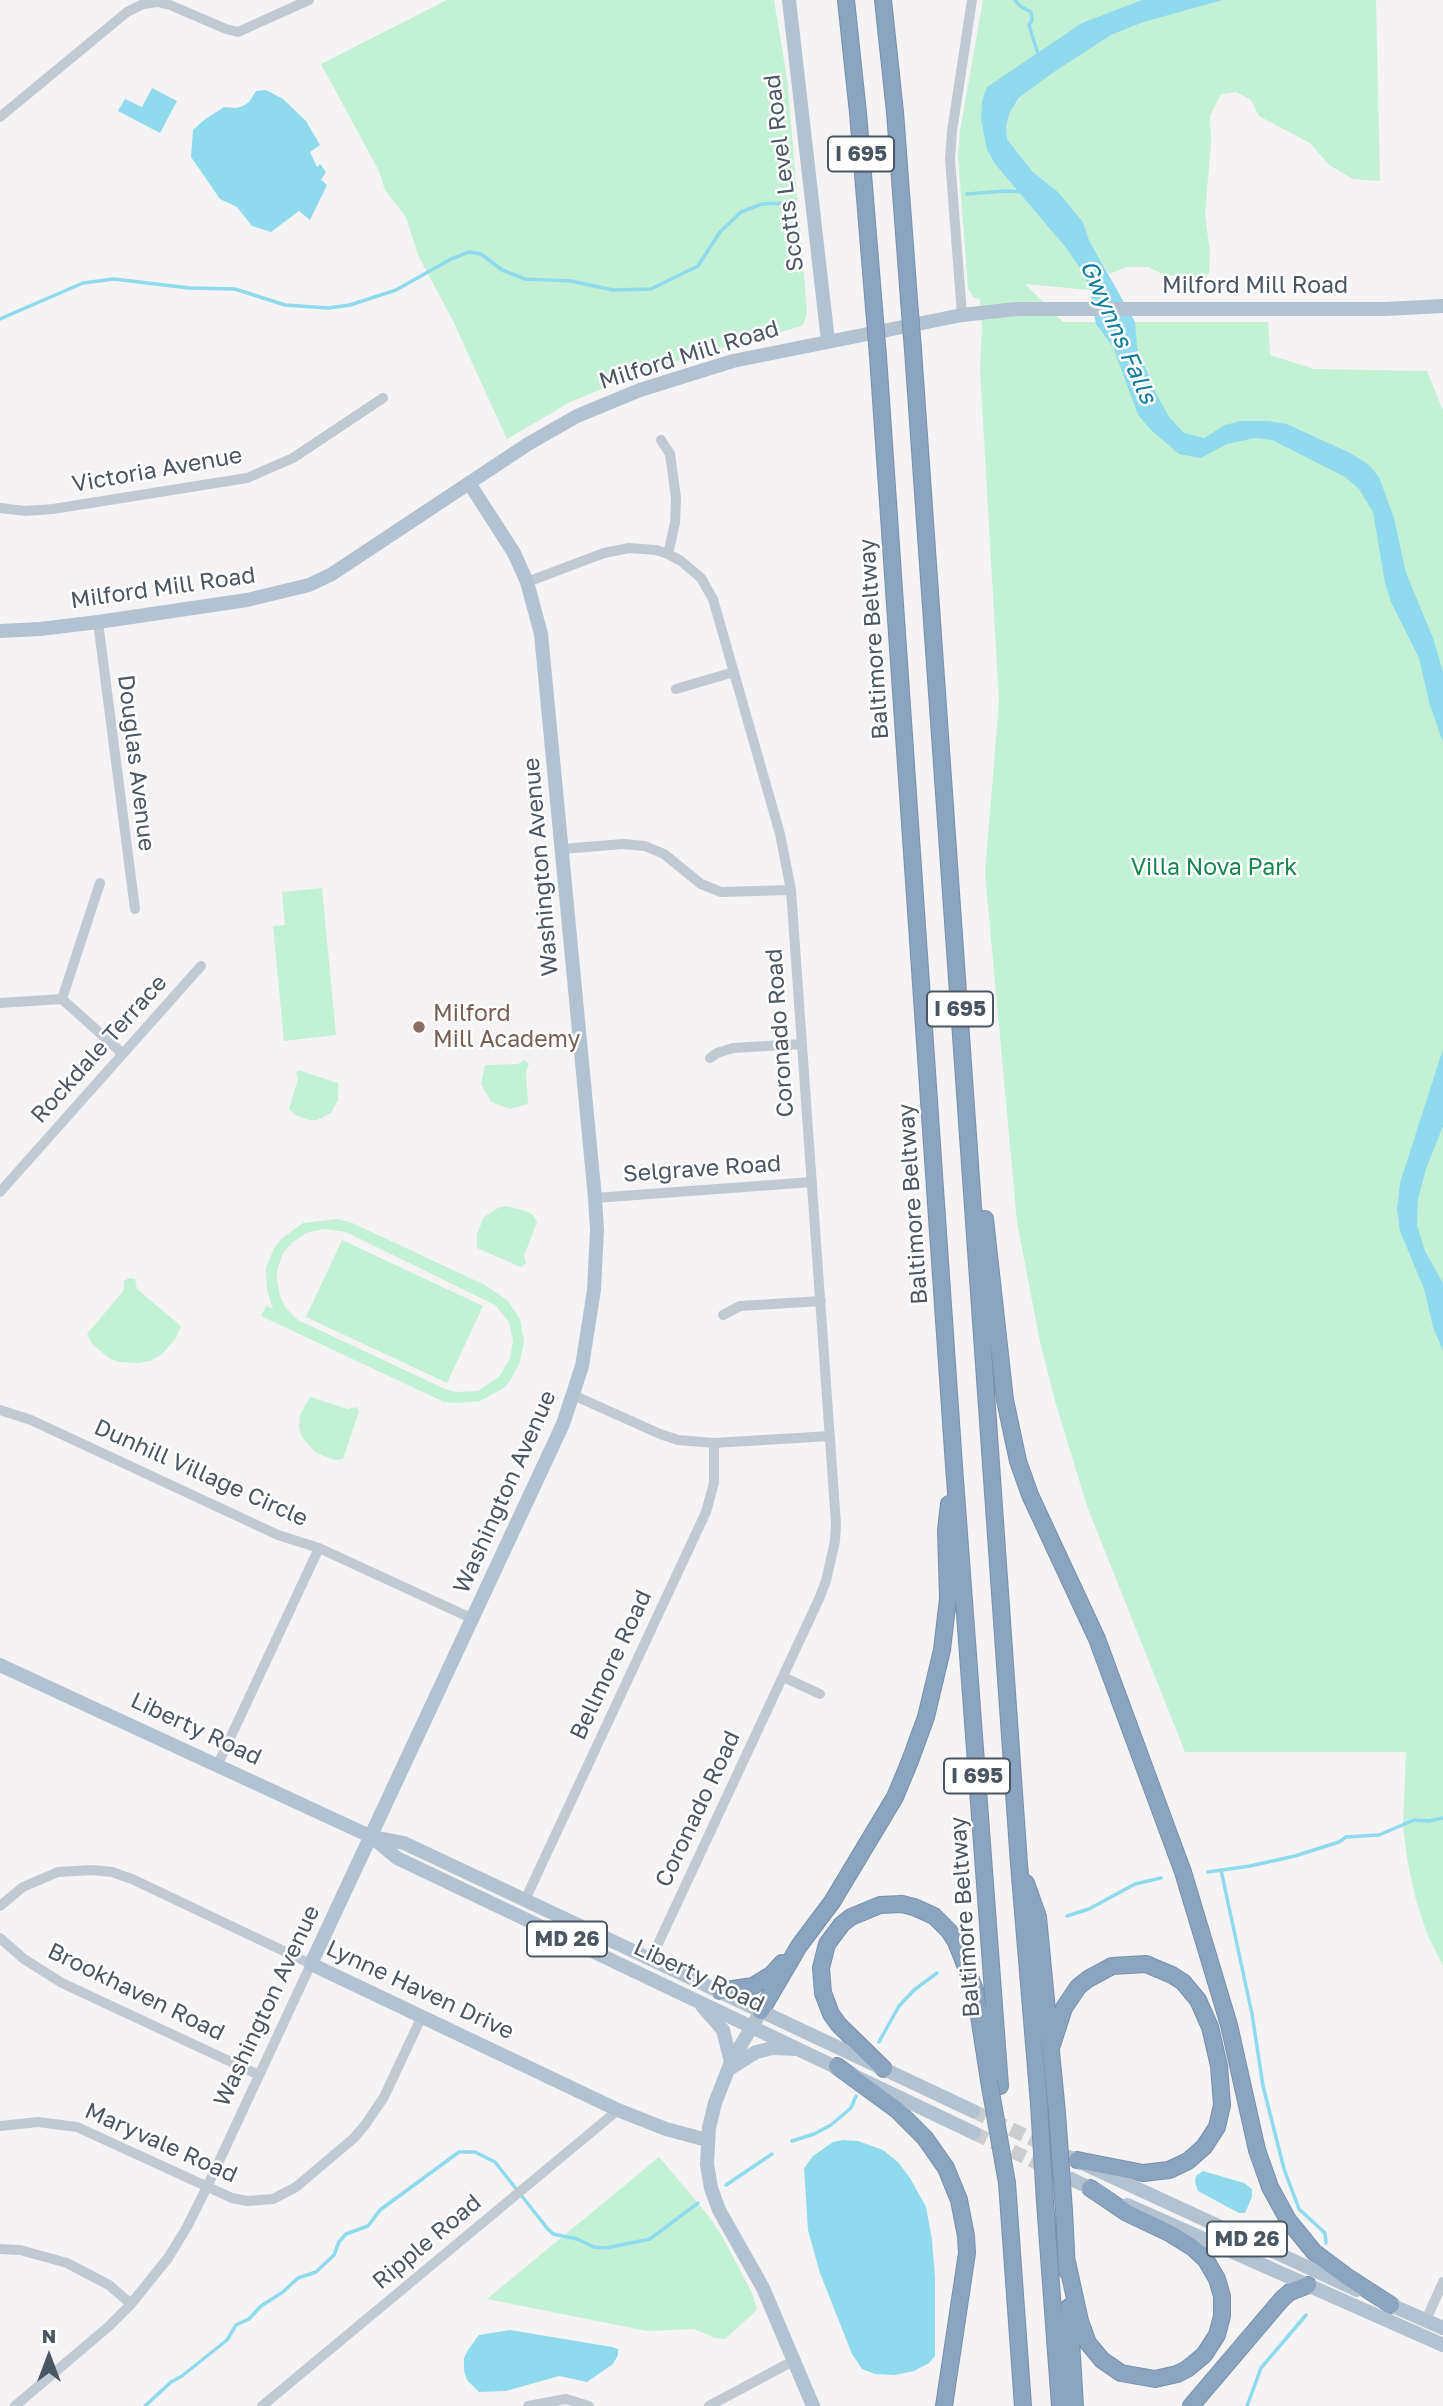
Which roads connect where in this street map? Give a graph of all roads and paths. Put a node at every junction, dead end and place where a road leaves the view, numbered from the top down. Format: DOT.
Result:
graph roads {
  1 [pos="309,0"];
  2 [pos="789,0"];
  3 [pos="846,0"];
  4 [pos="883,0"];
  5 [pos="972,0"];
  6 [pos="287,5"];
  7 [pos="0,117"];
  8 [pos="1443,306"];
  9 [pos="962,315"];
  10 [pos="828,341"];
  11 [pos="383,398"];
  12 [pos="661,440"];
  13 [pos="469,483"];
  14 [pos="0,508"];
  15 [pos="668,554"];
  16 [pos="527,582"];
  17 [pos="98,622"];
  18 [pos="0,631"];
  19 [pos="734,673"];
  20 [pos="676,689"];
  21 [pos="562,849"];
  22 [pos="100,883"];
  23 [pos="791,890"];
  24 [pos="135,909"];
  25 [pos="201,966"];
  26 [pos="62,999"];
  27 [pos="0,1003"];
  28 [pos="961,1028"];
  29 [pos="802,1044"];
  30 [pos="122,1053"];
  31 [pos="710,1058"];
  32 [pos="812,1182"];
  33 [pos="0,1192"];
  34 [pos="595,1198"];
  35 [pos="821,1301"];
  36 [pos="723,1315"];
  37 [pos="573,1395"];
  38 [pos="0,1410"];
  39 [pos="830,1436"];
  40 [pos="714,1443"];
  41 [pos="954,1466"];
  42 [pos="319,1548"];
  43 [pos="473,1619"];
  44 [pos="0,1665"];
  45 [pos="783,1677"];
  46 [pos="820,1694"];
  47 [pos="218,1764"];
  48 [pos="372,1837"];
  49 [pos="1019,1864"];
  50 [pos="525,1900"];
  51 [pos="0,1906"];
  52 [pos="0,1938"];
  53 [pos="799,1946"];
  54 [pos="651,1959"];
  55 [pos="311,1964"];
  56 [pos="720,1991"];
  57 [pos="696,2000"];
  58 [pos="761,2011"];
  59 [pos="422,2016"];
  60 [pos="752,2026"];
  61 [pos="1052,2045"];
  62 [pos="800,2049"];
  63 [pos="730,2066"];
  64 [pos="837,2066"];
  65 [pos="884,2069"];
  66 [pos="259,2075"];
  67 [pos="995,2084"];
  68 [pos="618,2110"];
  69 [pos="972,2111"];
  70 [pos="0,2126"];
  71 [pos="974,2133"];
  72 [pos="707,2140"];
  73 [pos="1073,2159"];
  74 [pos="1071,2179"];
  75 [pos="207,2187"];
  76 [pos="1090,2188"];
  77 [pos="0,2249"];
  78 [pos="1067,2262"];
  79 [pos="1443,2282"];
  80 [pos="1308,2284"];
  81 [pos="131,2304"];
  82 [pos="1391,2305"];
  83 [pos="1426,2320"];
  84 [pos="1443,2328"];
  85 [pos="1443,2345"];
  86 [pos="793,2361"];
  87 [pos="714,2405"];
  88 [pos="15,2406"];
  89 [pos="262,2406"];
  90 [pos="528,2406"];
  91 [pos="589,2406"];
  92 [pos="813,2406"];
  93 [pos="944,2406"];
  94 [pos="1023,2406"];
  95 [pos="1060,2406"];
  96 [pos="1075,2406"];
  97 [pos="1191,2406"];
  1 -- 6 [label="street"];
  2 -- 10 [label="main road, Scotts Level Road"];
  3 -- 41 [label="highway, Baltimore Beltway / I 695, bridge"];
  4 -- 28 [label="highway, I 695, bridge"];
  5 -- 9 [label="street"];
  6 -- 7 [label="street"];
  8 -- 9 [label="main road, Milford Mill Road"];
  9 -- 10 [label="main road, Milford Mill Road"];
  10 -- 13 [label="main road, Milford Mill Road"];
  11 -- 14 [label="street, Victoria Avenue"];
  12 -- 15 [label="street"];
  13 -- 16 [label="main road, Washington Avenue"];
  13 -- 17 [label="main road, Milford Mill Road"];
  15 -- 16 [label="street, Coronado Road"];
  15 -- 19 [label="street, Coronado Road"];
  16 -- 21 [label="main road, Washington Avenue"];
  17 -- 18 [label="main road, Milford Mill Road"];
  17 -- 24 [label="street, Douglas Avenue"];
  19 -- 20 [label="street"];
  19 -- 23 [label="street, Coronado Road"];
  21 -- 23 [label="street"];
  21 -- 34 [label="main road, Washington Avenue"];
  22 -- 26 [label="street"];
  23 -- 29 [label="street, Coronado Road"];
  25 -- 30 [label="street, Rockdale Terrace"];
  26 -- 27 [label="street"];
  26 -- 30 [label="street"];
  28 -- 49 [label="highway, I 695"];
  28 -- 82 [label="highway"];
  29 -- 31 [label="street"];
  29 -- 32 [label="street, Coronado Road"];
  30 -- 33 [label="street, Rockdale Terrace"];
  32 -- 34 [label="street, Selgrave Road"];
  32 -- 35 [label="street, Coronado Road"];
  34 -- 37 [label="main road, Washington Avenue"];
  35 -- 36 [label="street"];
  35 -- 39 [label="street, Coronado Road"];
  37 -- 40 [label="street"];
  37 -- 43 [label="main road, Washington Avenue"];
  38 -- 42 [label="street, Dunhill Village Circle"];
  39 -- 40 [label="street"];
  39 -- 45 [label="street, Coronado Road"];
  40 -- 50 [label="street, Bellmore Road"];
  41 -- 53 [label="highway"];
  41 -- 67 [label="highway, Baltimore Beltway / I 695"];
  42 -- 43 [label="street"];
  42 -- 47 [label="street, Dunhill Village Circle"];
  43 -- 48 [label="main road, Washington Avenue"];
  44 -- 47 [label="main road, Liberty Road / MD 26"];
  45 -- 46 [label="street"];
  45 -- 54 [label="street, Coronado Road"];
  47 -- 48 [label="main road, Liberty Road / MD 26"];
  48 -- 50 [label="main road, Liberty Road / MD 26"];
  48 -- 55 [label="main road, Washington Avenue"];
  48 -- 57 [label="main road, Liberty Road / MD 26"];
  49 -- 61 [label="highway"];
  49 -- 95 [label="highway, I 695, bridge"];
  50 -- 54 [label="main road, Liberty Road / MD 26"];
  51 -- 55 [label="street, Lynne Haven Drive"];
  52 -- 66 [label="street, Brookhaven Road"];
  53 -- 56 [label="highway"];
  53 -- 58 [label="highway"];
  54 -- 56 [label="main road, Liberty Road / MD 26"];
  55 -- 59 [label="main road, Lynne Haven Drive"];
  55 -- 66 [label="street, Washington Avenue"];
  56 -- 58 [label="main road, Liberty Road / MD 26"];
  57 -- 60 [label="main road, Liberty Road / MD 26"];
  57 -- 63 [label="main road"];
  58 -- 60 [label="main road"];
  58 -- 65 [label="main road, Liberty Road / MD 26"];
  59 -- 68 [label="main road, Lynne Haven Drive"];
  59 -- 75 [label="street, Maryvale Road"];
  60 -- 62 [label="main road, Liberty Road / MD 26"];
  60 -- 63 [label="main road"];
  61 -- 73 [label="highway"];
  61 -- 78 [label="highway, bridge"];
  62 -- 63 [label="main road"];
  62 -- 64 [label="main road, Liberty Road / MD 26"];
  63 -- 72 [label="main road"];
  64 -- 71 [label="main road, Liberty Road / MD 26"];
  64 -- 93 [label="highway"];
  65 -- 67 [label="highway"];
  65 -- 69 [label="main road, Liberty Road / MD 26"];
  66 -- 75 [label="street, Washington Avenue"];
  67 -- 94 [label="highway, Baltimore Beltway / I 695, bridge"];
  68 -- 72 [label="main road, Lynne Haven Drive"];
  68 -- 89 [label="street, Ripple Road"];
  70 -- 75 [label="street, Maryvale Road"];
  72 -- 86 [label="main road"];
  73 -- 82 [label="main road, MD 26"];
  74 -- 76 [label="main road, MD 26"];
  75 -- 81 [label="street, Washington Avenue"];
  76 -- 78 [label="highway"];
  76 -- 80 [label="main road, MD 26"];
  77 -- 81 [label="street"];
  78 -- 96 [label="highway"];
  79 -- 83 [label="street"];
  80 -- 85 [label="main road, MD 26"];
  80 -- 97 [label="highway"];
  81 -- 88 [label="street, Washington Avenue"];
  82 -- 83 [label="main road, MD 26"];
  83 -- 84 [label="main road, MD 26"];
  86 -- 87 [label="street"];
  86 -- 92 [label="main road"];
  90 -- 91 [label="street"];
}
